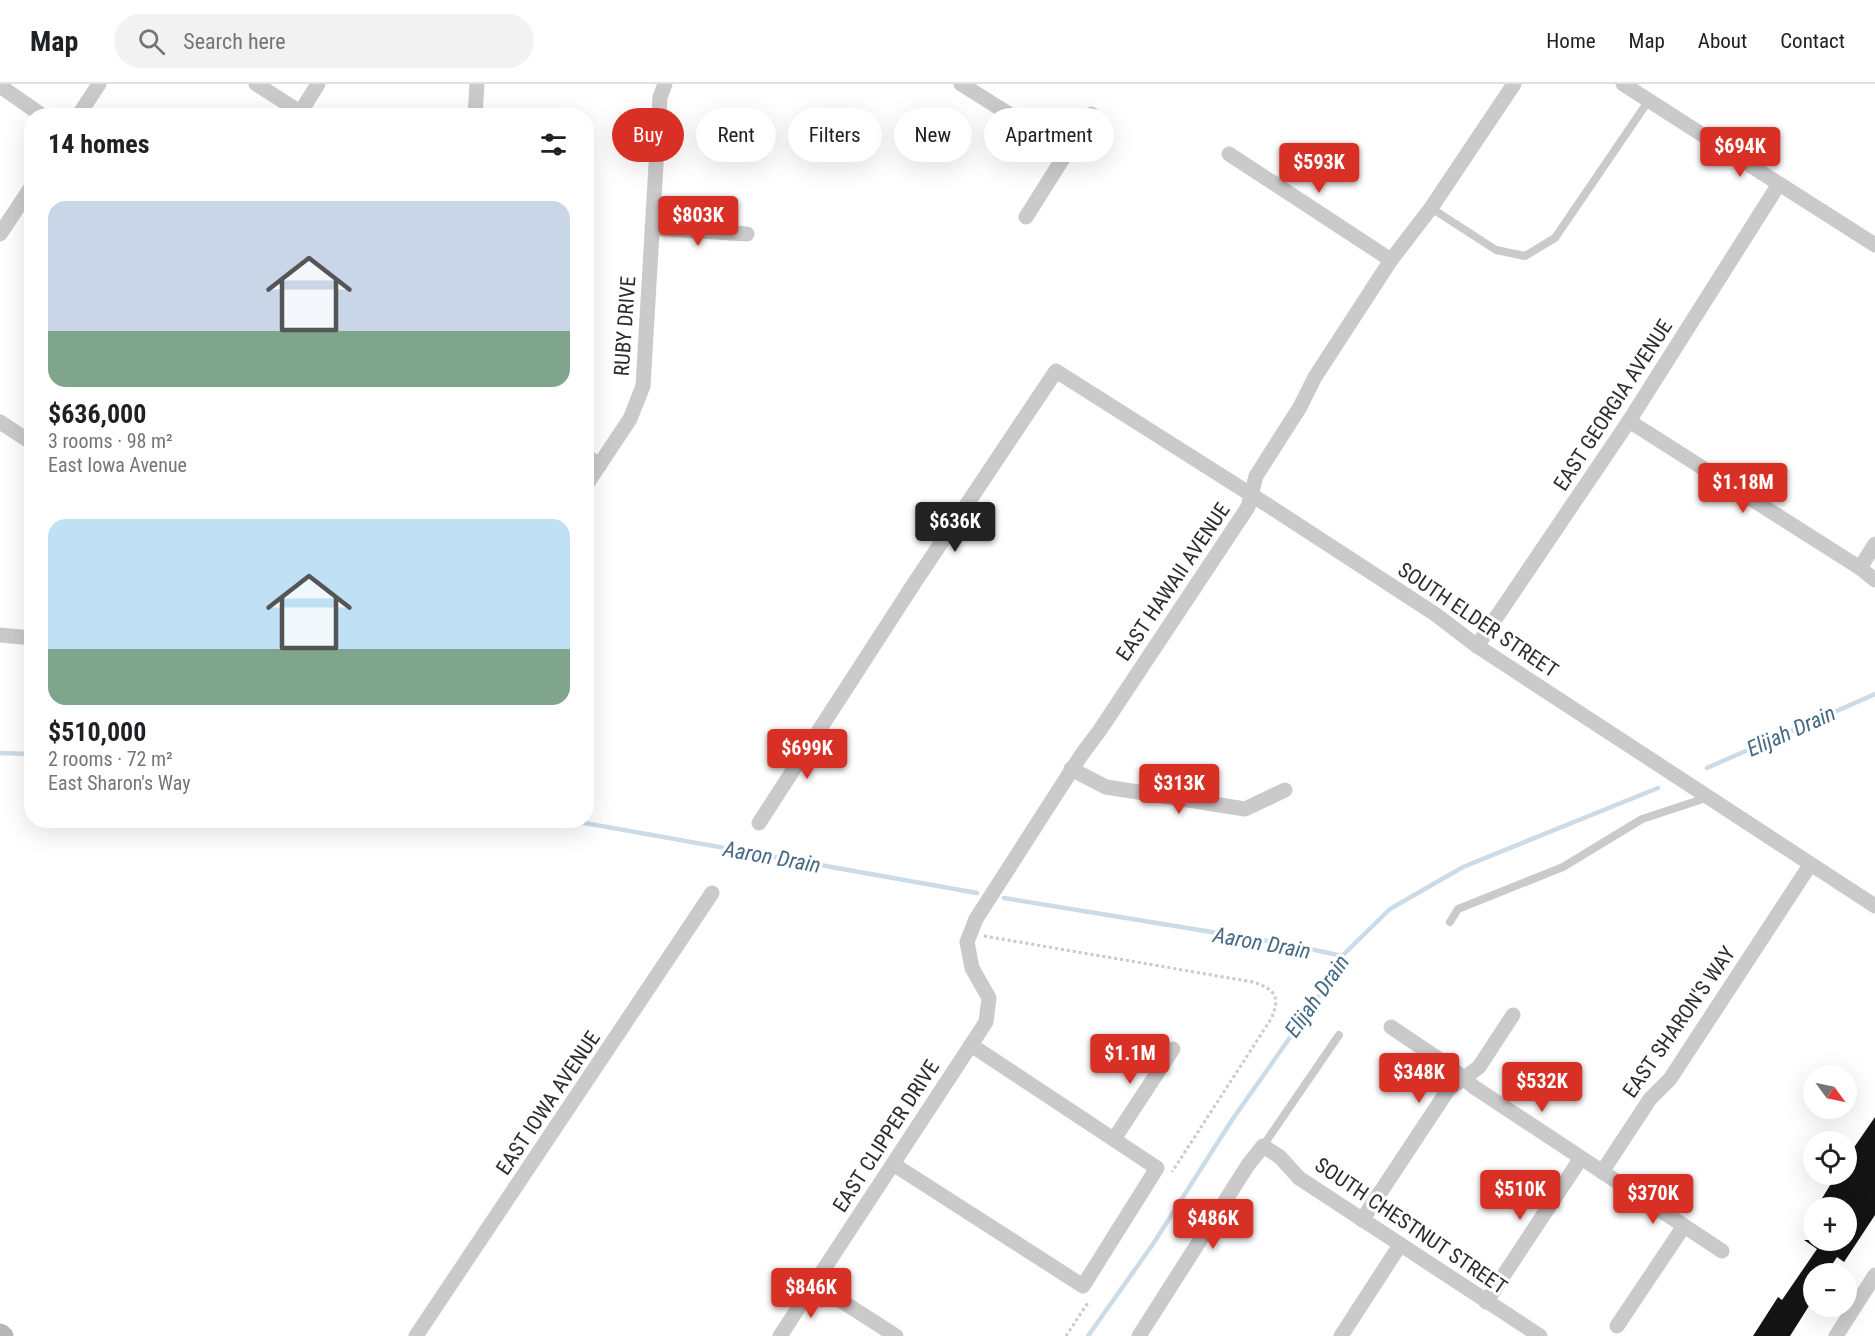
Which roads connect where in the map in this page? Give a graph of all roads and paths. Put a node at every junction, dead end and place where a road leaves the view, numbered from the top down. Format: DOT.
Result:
graph roads {
  1 [pos="99,84"];
  2 [pos="256,84"];
  3 [pos="318,84"];
  4 [pos="477,84"];
  5 [pos="665,84"];
  6 [pos="961,84"];
  7 [pos="1514,84"];
  8 [pos="1623,84"];
  9 [pos="0,86"];
  10 [pos="1649,100"];
  11 [pos="32,108"];
  12 [pos="83,108"];
  13 [pos="290,108"];
  14 [pos="303,108"];
  15 [pos="476,108"];
  16 [pos="999,108"];
  17 [pos="1229,154"];
  18 [pos="1061,162"];
  19 [pos="1779,184"];
  20 [pos="24,198"];
  21 [pos="1431,208"];
  22 [pos="1026,217"];
  23 [pos="652,228"];
  24 [pos="0,234"];
  25 [pos="747,234"];
  26 [pos="1875,245"];
  27 [pos="1391,260"];
  28 [pos="1629,421"];
  29 [pos="0,422"];
  30 [pos="24,438"];
  31 [pos="594,461"];
  32 [pos="600,465"];
  33 [pos="594,474"];
  34 [pos="1251,495"];
  35 [pos="1875,544"];
  36 [pos="1860,568"];
  37 [pos="1875,580"];
  38 [pos="0,635"];
  39 [pos="24,637"];
  40 [pos="1477,646"];
  41 [pos="1071,769"];
  42 [pos="1286,790"];
  43 [pos="1708,797"];
  44 [pos="759,823"];
  45 [pos="1810,865"];
  46 [pos="712,893"];
  47 [pos="1875,906"];
  48 [pos="976,919"];
  49 [pos="1450,922"];
  50 [pos="1513,1015"];
  51 [pos="1391,1027"];
  52 [pos="1339,1035"];
  53 [pos="970,1045"];
  54 [pos="1173,1049"];
  55 [pos="1464,1078"];
  56 [pos="1114,1139"];
  57 [pos="1263,1146"];
  58 [pos="1581,1158"];
  59 [pos="893,1164"];
  60 [pos="1602,1172"];
  61 [pos="1362,1220"];
  62 [pos="1684,1226"];
  63 [pos="1400,1245"];
  64 [pos="1722,1251"];
  65 [pos="1875,1275"];
  66 [pos="814,1284"];
  67 [pos="1486,1302"];
  68 [pos="1617,1326"];
  69 [pos="416,1336"];
  70 [pos="780,1336"];
  71 [pos="896,1336"];
  72 [pos="1139,1336"];
  73 [pos="1341,1336"];
  74 [pos="1540,1336"];
  75 [pos="1836,1336"];
  1 -- 12 [label="street"];
  2 -- 13 [label="street"];
  3 -- 14 [label="street"];
  4 -- 15 [label="street"];
  5 -- 23 [label="street, RUBY DRIVE"];
  6 -- 16 [label="street"];
  7 -- 21 [label="street, EAST HAWAII AVENUE"];
  8 -- 10 [label="street"];
  9 -- 11 [label="street"];
  10 -- 19 [label="street"];
  10 -- 21 [label="lane"];
  17 -- 27 [label="street"];
  18 -- 22 [label="street"];
  19 -- 26 [label="street"];
  19 -- 28 [label="street, EAST GEORGIA AVENUE"];
  20 -- 24 [label="street"];
  21 -- 27 [label="street, EAST HAWAII AVENUE"];
  23 -- 25 [label="street"];
  23 -- 32 [label="street, RUBY DRIVE"];
  27 -- 34 [label="street, EAST HAWAII AVENUE"];
  28 -- 36 [label="street"];
  28 -- 40 [label="street, EAST GEORGIA AVENUE"];
  29 -- 30 [label="street"];
  31 -- 32 [label="street"];
  32 -- 33 [label="street, RUBY DRIVE"];
  34 -- 40 [label="street, SOUTH ELDER STREET"];
  34 -- 41 [label="street, EAST HAWAII AVENUE"];
  34 -- 44 [label="street, SOUTH ELDER STREET"];
  35 -- 36 [label="street"];
  36 -- 37 [label="street"];
  38 -- 39 [label="street"];
  40 -- 43 [label="street, SOUTH ELDER STREET"];
  41 -- 42 [label="street"];
  41 -- 48 [label="street, EAST HAWAII AVENUE"];
  43 -- 45 [label="street, SOUTH ELDER STREET"];
  43 -- 49 [label="lane"];
  45 -- 47 [label="street, SOUTH ELDER STREET"];
  45 -- 60 [label="street, EAST SHARON'S WAY"];
  46 -- 69 [label="street, EAST IOWA AVENUE"];
  48 -- 53 [label="street, EAST CLIPPER DRIVE"];
  50 -- 55 [label="street"];
  51 -- 55 [label="street"];
  52 -- 57 [label="lane"];
  53 -- 56 [label="street"];
  53 -- 59 [label="street, EAST CLIPPER DRIVE"];
  54 -- 56 [label="street"];
  55 -- 58 [label="street"];
  55 -- 61 [label="street"];
  56 -- 59 [label="street"];
  57 -- 61 [label="street, SOUTH CHESTNUT STREET"];
  57 -- 72 [label="street"];
  58 -- 60 [label="street"];
  58 -- 67 [label="street"];
  59 -- 66 [label="street, EAST CLIPPER DRIVE"];
  60 -- 62 [label="street"];
  61 -- 63 [label="street, SOUTH CHESTNUT STREET"];
  62 -- 64 [label="street"];
  62 -- 68 [label="street"];
  63 -- 67 [label="street, SOUTH CHESTNUT STREET"];
  63 -- 73 [label="street"];
  65 -- 75 [label="street"];
  66 -- 70 [label="street, EAST CLIPPER DRIVE"];
  66 -- 71 [label="street"];
  67 -- 74 [label="street, SOUTH CHESTNUT STREET"];
}
